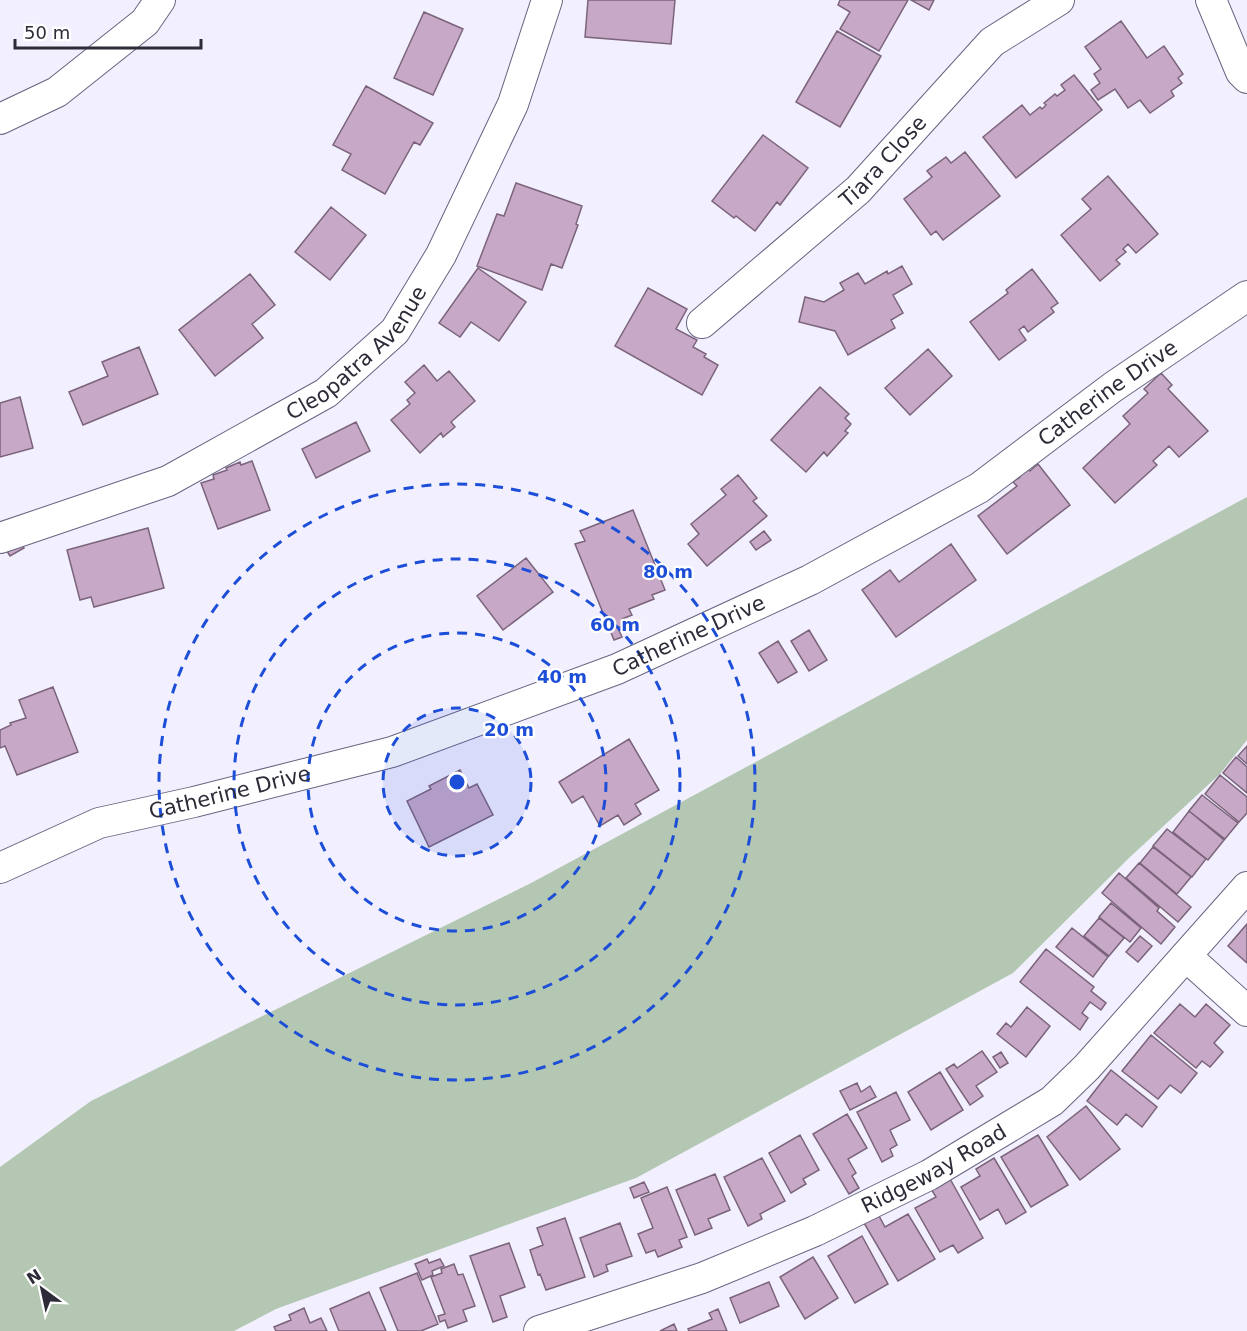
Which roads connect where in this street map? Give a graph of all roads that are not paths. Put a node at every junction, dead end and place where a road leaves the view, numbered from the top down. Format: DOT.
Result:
graph roads {
  1 [pos="160,0"];
  2 [pos="547,0"];
  3 [pos="1059,0"];
  4 [pos="1211,0"];
  5 [pos="1247,78"];
  6 [pos="0,119"];
  7 [pos="1247,296"];
  8 [pos="702,323"];
  9 [pos="0,538"];
  10 [pos="5,872"];
  11 [pos="1247,887"];
  12 [pos="1185,956"];
  13 [pos="1247,1011"];
  14 [pos="550,1329"];
  1 -- 6 [label="street"];
  2 -- 9 [label="street, Cleopatra Avenue"];
  3 -- 8 [label="street, Tiara Close"];
  4 -- 5 [label="street"];
  7 -- 10 [label="street, Catherine Drive"];
  11 -- 12 [label="street, Ridgeway Road"];
  12 -- 13 [label="street"];
  12 -- 14 [label="street, Ridgeway Road"];
}
